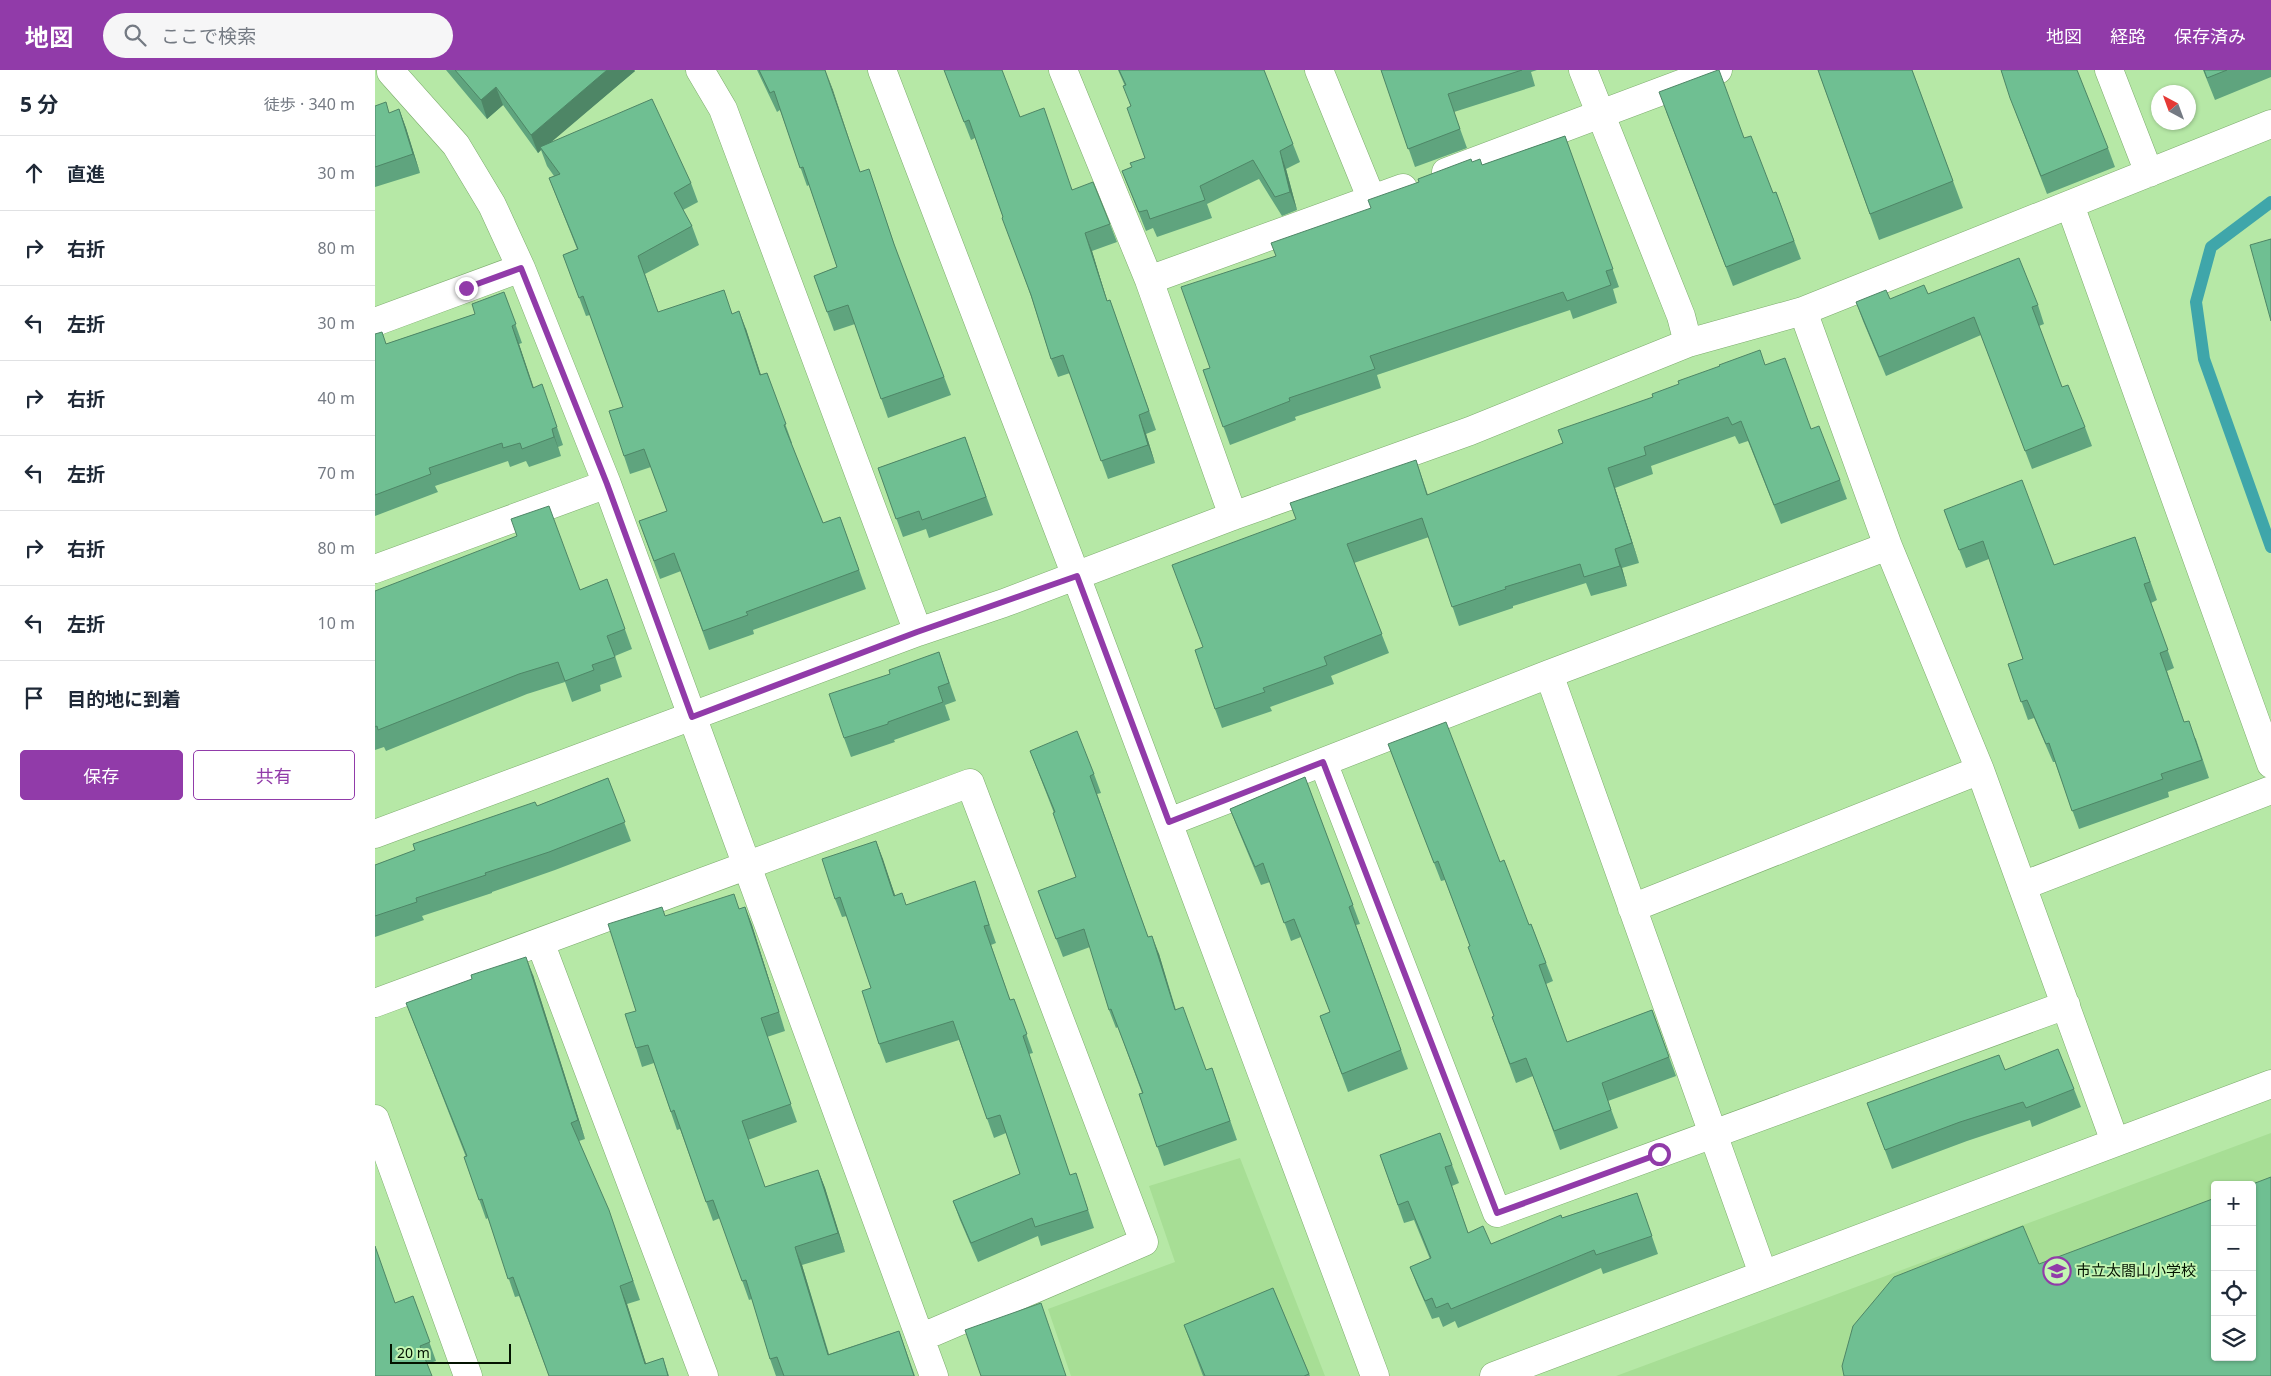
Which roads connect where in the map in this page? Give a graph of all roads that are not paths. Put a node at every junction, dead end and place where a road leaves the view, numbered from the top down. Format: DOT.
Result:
graph roads {
  1 [pos="700,70"];
  2 [pos="882,70"];
  3 [pos="1063,70"];
  4 [pos="1319,70"];
  5 [pos="1583,70"];
  6 [pos="1718,70"];
  7 [pos="2109,70"];
  8 [pos="387,73"];
  9 [pos="1599,115"];
  10 [pos="2271,124"];
  11 [pos="2149,173"];
  12 [pos="1372,200"];
  13 [pos="2070,205"];
  14 [pos="521,268"];
  15 [pos="1149,280"];
  16 [pos="1803,311"];
  17 [pos="375,322"];
  18 [pos="1688,343"];
  19 [pos="607,484"];
  20 [pos="1233,516"];
  21 [pos="1888,546"];
  22 [pos="375,569"];
  23 [pos="1077,576"];
  24 [pos="917,632"];
  25 [pos="1549,674"];
  26 [pos="692,717"];
  27 [pos="1323,762"];
  28 [pos="2271,764"];
  29 [pos="1980,770"];
  30 [pos="2271,790"];
  31 [pos="1169,822"];
  32 [pos="375,834"];
  33 [pos="746,866"];
  34 [pos="2022,886"];
  35 [pos="1632,908"];
  36 [pos="540,942"];
  37 [pos="375,1003"];
  38 [pos="2066,1005"];
  39 [pos="2271,1084"];
  40 [pos="375,1119"];
  41 [pos="1713,1134"];
  42 [pos="2115,1142"];
  43 [pos="1763,1274"];
  44 [pos="920,1338"];
  45 [pos="468,1376"];
  46 [pos="704,1376"];
  47 [pos="934,1376"];
  48 [pos="1375,1376"];
  49 [pos="1494,1376"];
  1 -- 24 [label="street"];
  2 -- 23 [label="street"];
  3 -- 15 [label="street"];
  4 -- 12 [label="street"];
  5 -- 9 [label="street"];
  6 -- 9 [label="street"];
  7 -- 11 [label="street"];
  8 -- 14 [label="street"];
  9 -- 12 [label="street"];
  9 -- 18 [label="street"];
  10 -- 11 [label="street"];
  11 -- 13 [label="street"];
  12 -- 15 [label="street"];
  13 -- 16 [label="street"];
  13 -- 28 [label="street"];
  14 -- 17 [label="street"];
  14 -- 19 [label="street"];
  15 -- 20 [label="street"];
  16 -- 18 [label="street"];
  16 -- 21 [label="street"];
  18 -- 20 [label="street"];
  19 -- 22 [label="street"];
  19 -- 26 [label="street"];
  20 -- 23 [label="street"];
  21 -- 25 [label="street"];
  21 -- 29 [label="street"];
  23 -- 24 [label="street"];
  23 -- 31 [label="street"];
  24 -- 26 [label="street"];
  25 -- 27 [label="street"];
  25 -- 35 [label="street"];
  26 -- 32 [label="street"];
  26 -- 33 [label="street"];
  27 -- 31 [label="street"];
  27 -- 41 [label="street"];
  29 -- 34 [label="street"];
  29 -- 35 [label="street"];
  30 -- 34 [label="street"];
  31 -- 48 [label="street"];
  33 -- 36 [label="street"];
  33 -- 44 [label="street"];
  33 -- 44 [label="street"];
  34 -- 38 [label="street"];
  35 -- 41 [label="street"];
  36 -- 37 [label="street"];
  36 -- 46 [label="street"];
  38 -- 41 [label="street"];
  38 -- 42 [label="street"];
  39 -- 42 [label="street"];
  40 -- 45 [label="street"];
  41 -- 43 [label="street"];
  42 -- 43 [label="street"];
  43 -- 49 [label="street"];
  44 -- 47 [label="street"];
}
